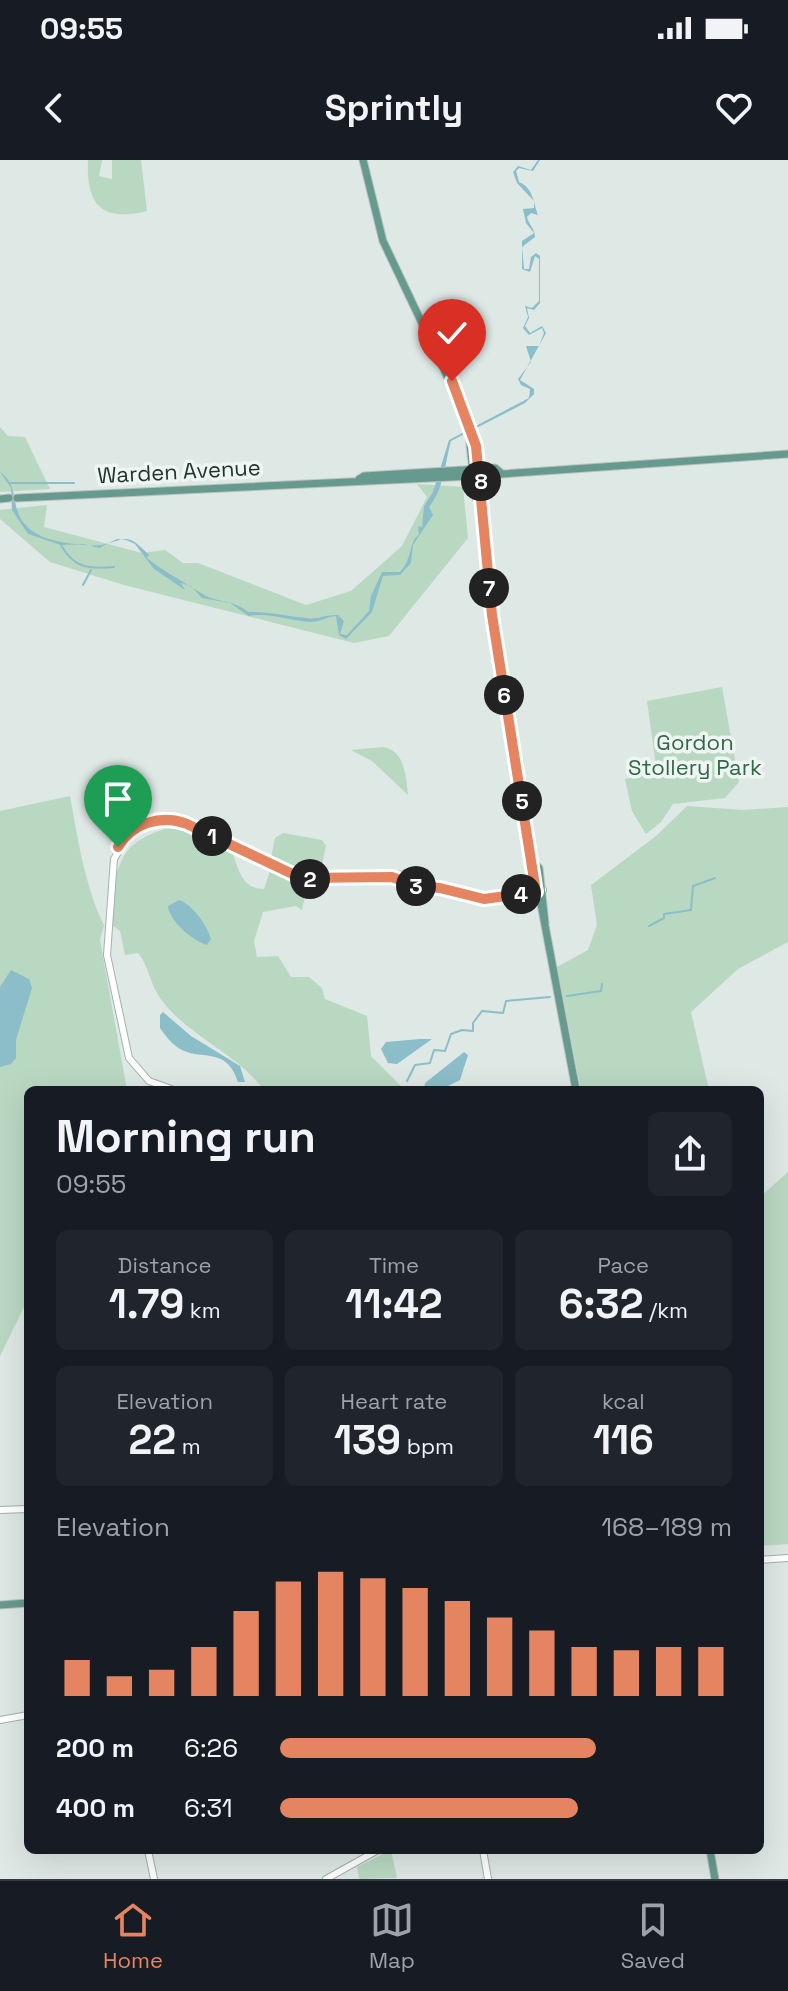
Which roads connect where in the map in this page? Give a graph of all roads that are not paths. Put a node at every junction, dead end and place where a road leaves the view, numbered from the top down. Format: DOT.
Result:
graph roads {
  1 [pos="363,160"];
  2 [pos="788,454"];
  3 [pos="476,473"];
  4 [pos="9,498"];
  5 [pos="412,879"];
  6 [pos="423,881"];
  7 [pos="540,893"];
  8 [pos="163,1086"];
  9 [pos="575,1086"];
  10 [pos="24,1509"];
  11 [pos="0,1510"];
  12 [pos="788,1558"];
  13 [pos="764,1560"];
  14 [pos="24,1603"];
  15 [pos="0,1605"];
  16 [pos="24,1716"];
  17 [pos="0,1720"];
  18 [pos="149,1854"];
  19 [pos="371,1854"];
  20 [pos="484,1854"];
  21 [pos="711,1854"];
  22 [pos="154,1879"];
  23 [pos="326,1879"];
  24 [pos="488,1879"];
  25 [pos="715,1879"];
  1 -- 3 [label="main road"];
  2 -- 3 [label="main road, Warden Avenue"];
  3 -- 4 [label="main road, Warden Avenue"];
  3 -- 7 [label="main road"];
  5 -- 6 [label="street"];
  5 -- 6 [label="street"];
  5 -- 8 [label="street"];
  6 -- 7 [label="street"];
  7 -- 9 [label="main road"];
  10 -- 11 [label="street"];
  12 -- 13 [label="street"];
  14 -- 15 [label="main road"];
  16 -- 17 [label="street"];
  18 -- 22 [label="street"];
  19 -- 23 [label="street"];
  20 -- 24 [label="street"];
  21 -- 25 [label="main road"];
}
